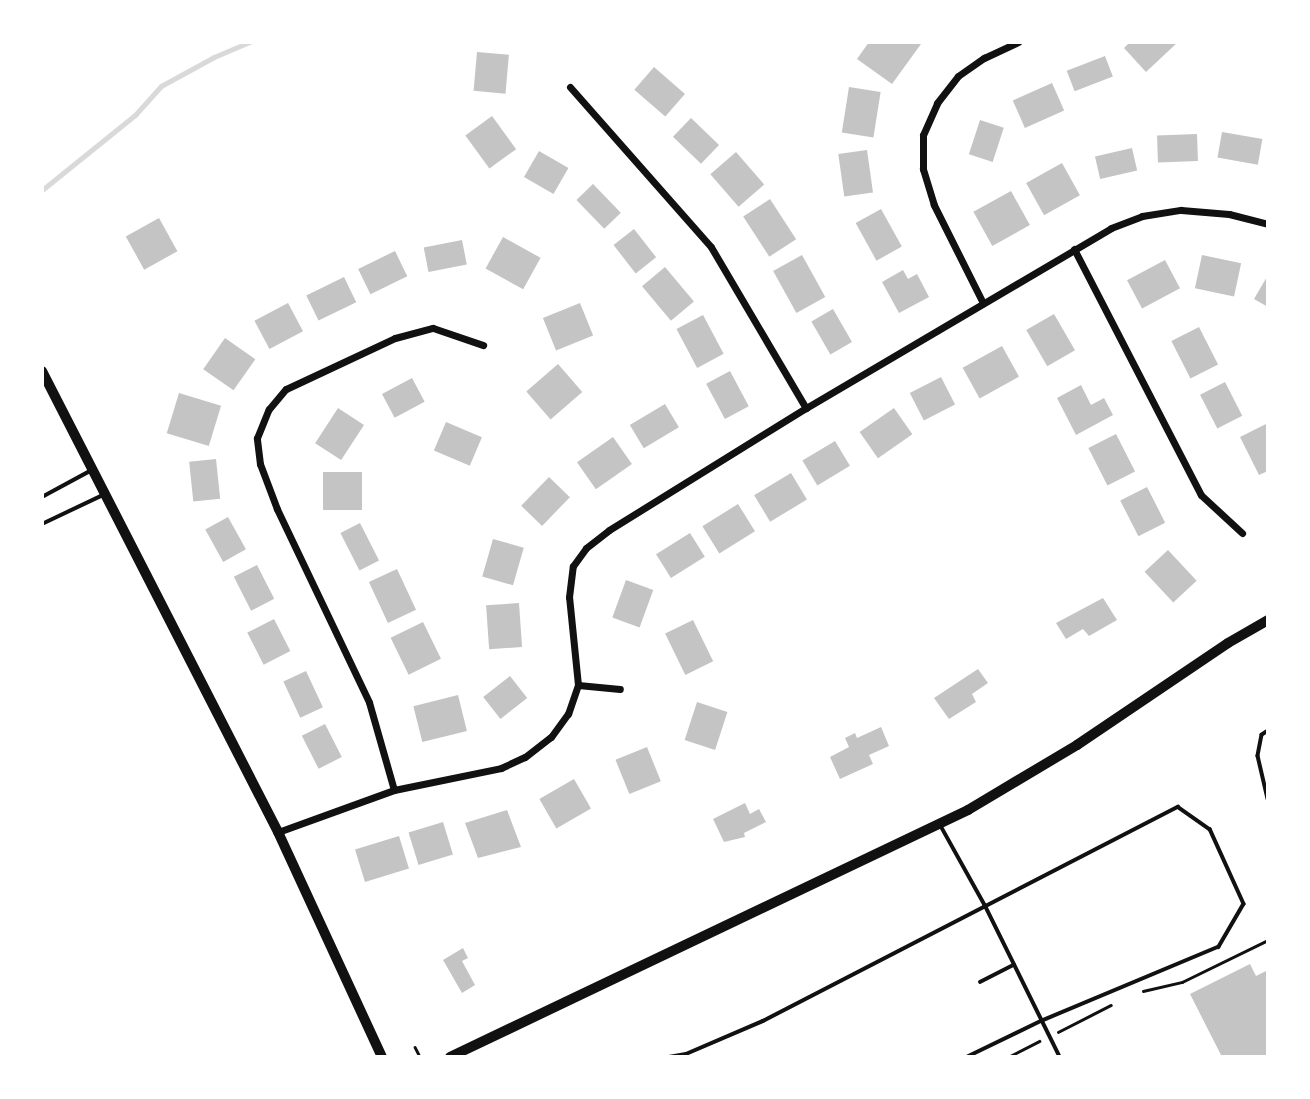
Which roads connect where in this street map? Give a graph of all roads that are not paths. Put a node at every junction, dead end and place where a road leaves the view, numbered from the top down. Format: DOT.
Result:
graph roads {
  1 [pos="1018,42"];
  2 [pos="570,87"];
  3 [pos="1268,224"];
  4 [pos="1074,249"];
  5 [pos="983,303"];
  6 [pos="483,345"];
  7 [pos="42,372"];
  8 [pos="806,408"];
  9 [pos="94,470"];
  10 [pos="106,494"];
  11 [pos="42,497"];
  12 [pos="42,524"];
  13 [pos="1242,533"];
  14 [pos="1268,620"];
  15 [pos="578,685"];
  16 [pos="620,689"];
  17 [pos="1268,732"];
  18 [pos="394,790"];
  19 [pos="1268,799"];
  20 [pos="940,824"];
  21 [pos="278,832"];
  22 [pos="985,905"];
  23 [pos="1014,965"];
  24 [pos="980,982"];
  25 [pos="1042,1021"];
  26 [pos="382,1057"];
  27 [pos="450,1057"];
  28 [pos="669,1057"];
  29 [pos="968,1057"];
  30 [pos="1060,1057"];
  1 -- 5 [label="street"];
  2 -- 8 [label="street"];
  3 -- 4 [label="street"];
  4 -- 5 [label="street"];
  4 -- 13 [label="street"];
  5 -- 8 [label="street"];
  6 -- 18 [label="street"];
  7 -- 9 [label="street"];
  8 -- 15 [label="street"];
  9 -- 10 [label="street"];
  9 -- 11 [label="lane"];
  10 -- 12 [label="lane"];
  10 -- 21 [label="street"];
  14 -- 20 [label="street"];
  15 -- 16 [label="street"];
  15 -- 18 [label="street"];
  17 -- 19 [label="lane"];
  18 -- 21 [label="street"];
  20 -- 22 [label="lane"];
  20 -- 27 [label="street"];
  21 -- 26 [label="street"];
  22 -- 23 [label="lane"];
  22 -- 25 [label="lane"];
  22 -- 28 [label="lane"];
  23 -- 24 [label="lane"];
  23 -- 25 [label="lane"];
  25 -- 29 [label="lane"];
  25 -- 30 [label="lane"];
}
